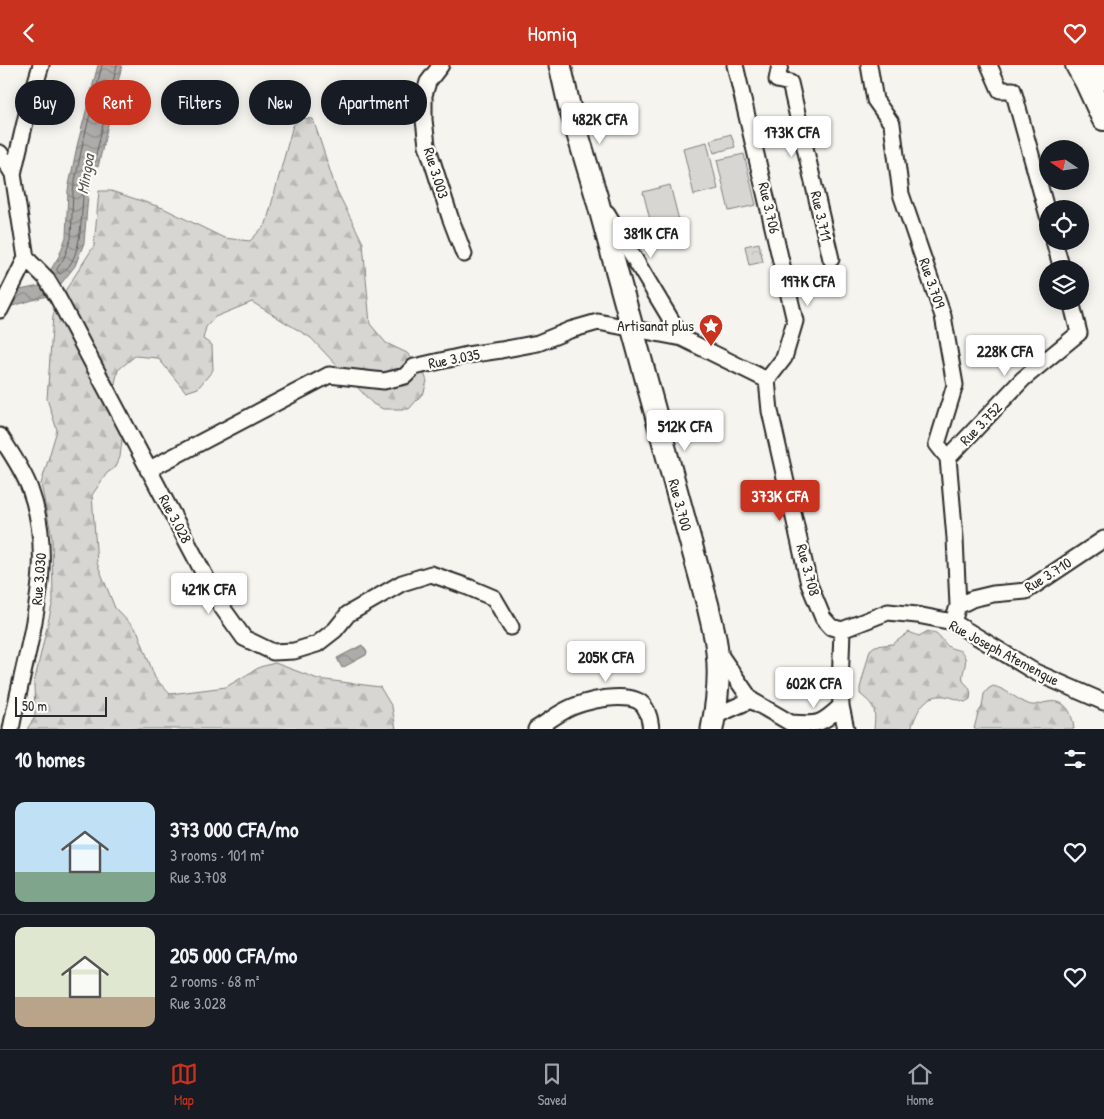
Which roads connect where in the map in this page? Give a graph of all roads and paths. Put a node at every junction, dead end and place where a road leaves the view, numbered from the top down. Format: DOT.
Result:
graph roads {
  1 [pos="42,65"];
  2 [pos="441,65"];
  3 [pos="560,65"];
  4 [pos="735,65"];
  5 [pos="780,65"];
  6 [pos="869,65"];
  7 [pos="989,65"];
  8 [pos="1078,65"];
  9 [pos="1098,65"];
  10 [pos="1104,77"];
  11 [pos="1104,118"];
  12 [pos="0,153"];
  13 [pos="13,174"];
  14 [pos="596,195"];
  15 [pos="1044,200"];
  16 [pos="464,254"];
  17 [pos="26,258"];
  18 [pos="831,259"];
  19 [pos="0,309"];
  20 [pos="1073,310"];
  21 [pos="633,328"];
  22 [pos="682,338"];
  23 [pos="766,380"];
  24 [pos="0,436"];
  25 [pos="948,458"];
  26 [pos="148,470"];
  27 [pos="1104,539"];
  28 [pos="958,606"];
  29 [pos="953,622"];
  30 [pos="511,627"];
  31 [pos="842,630"];
  32 [pos="717,651"];
  33 [pos="751,700"];
  34 [pos="1104,702"];
  35 [pos="840,706"];
  36 [pos="713,722"];
  37 [pos="796,726"];
  38 [pos="10,729"];
  39 [pos="536,729"];
  40 [pos="651,729"];
  41 [pos="846,729"];
  1 -- 13 [label="street"];
  2 -- 16 [label="street, Rue 3.003"];
  3 -- 14 [label="main road, Rue 3.700"];
  4 -- 23 [label="street, Rue 3.706"];
  5 -- 18 [label="street, Rue 3.711"];
  6 -- 25 [label="street, Rue 3.709"];
  7 -- 15 [label="street"];
  8 -- 11 [label="main road"];
  9 -- 10 [label="main road"];
  12 -- 13 [label="street"];
  13 -- 17 [label="street"];
  14 -- 21 [label="main road, Rue 3.700"];
  14 -- 22 [label="street"];
  17 -- 19 [label="street"];
  17 -- 26 [label="street, Rue 3.028"];
  20 -- 25 [label="street, Rue 3.752"];
  21 -- 22 [label="street"];
  21 -- 26 [label="street, Rue 3.035"];
  21 -- 32 [label="main road, Rue 3.700"];
  22 -- 23 [label="street"];
  23 -- 31 [label="street, Rue 3.708"];
  24 -- 38 [label="street, Rue 3.030"];
  25 -- 28 [label="street, Rue 3.709"];
  26 -- 30 [label="street, Rue 3.028"];
  27 -- 28 [label="street, Rue 3.710"];
  28 -- 29 [label="street, Rue 3.709"];
  29 -- 31 [label="street, Rue Joseph Atemengue"];
  29 -- 34 [label="street, Rue Joseph Atemengue"];
  31 -- 35 [label="street"];
  32 -- 33 [label="street"];
  32 -- 36 [label="main road, Rue 3.700"];
  33 -- 36 [label="street"];
  33 -- 37 [label="street"];
  35 -- 37 [label="street"];
  35 -- 41 [label="street"];
  39 -- 40 [label="street"];
}
